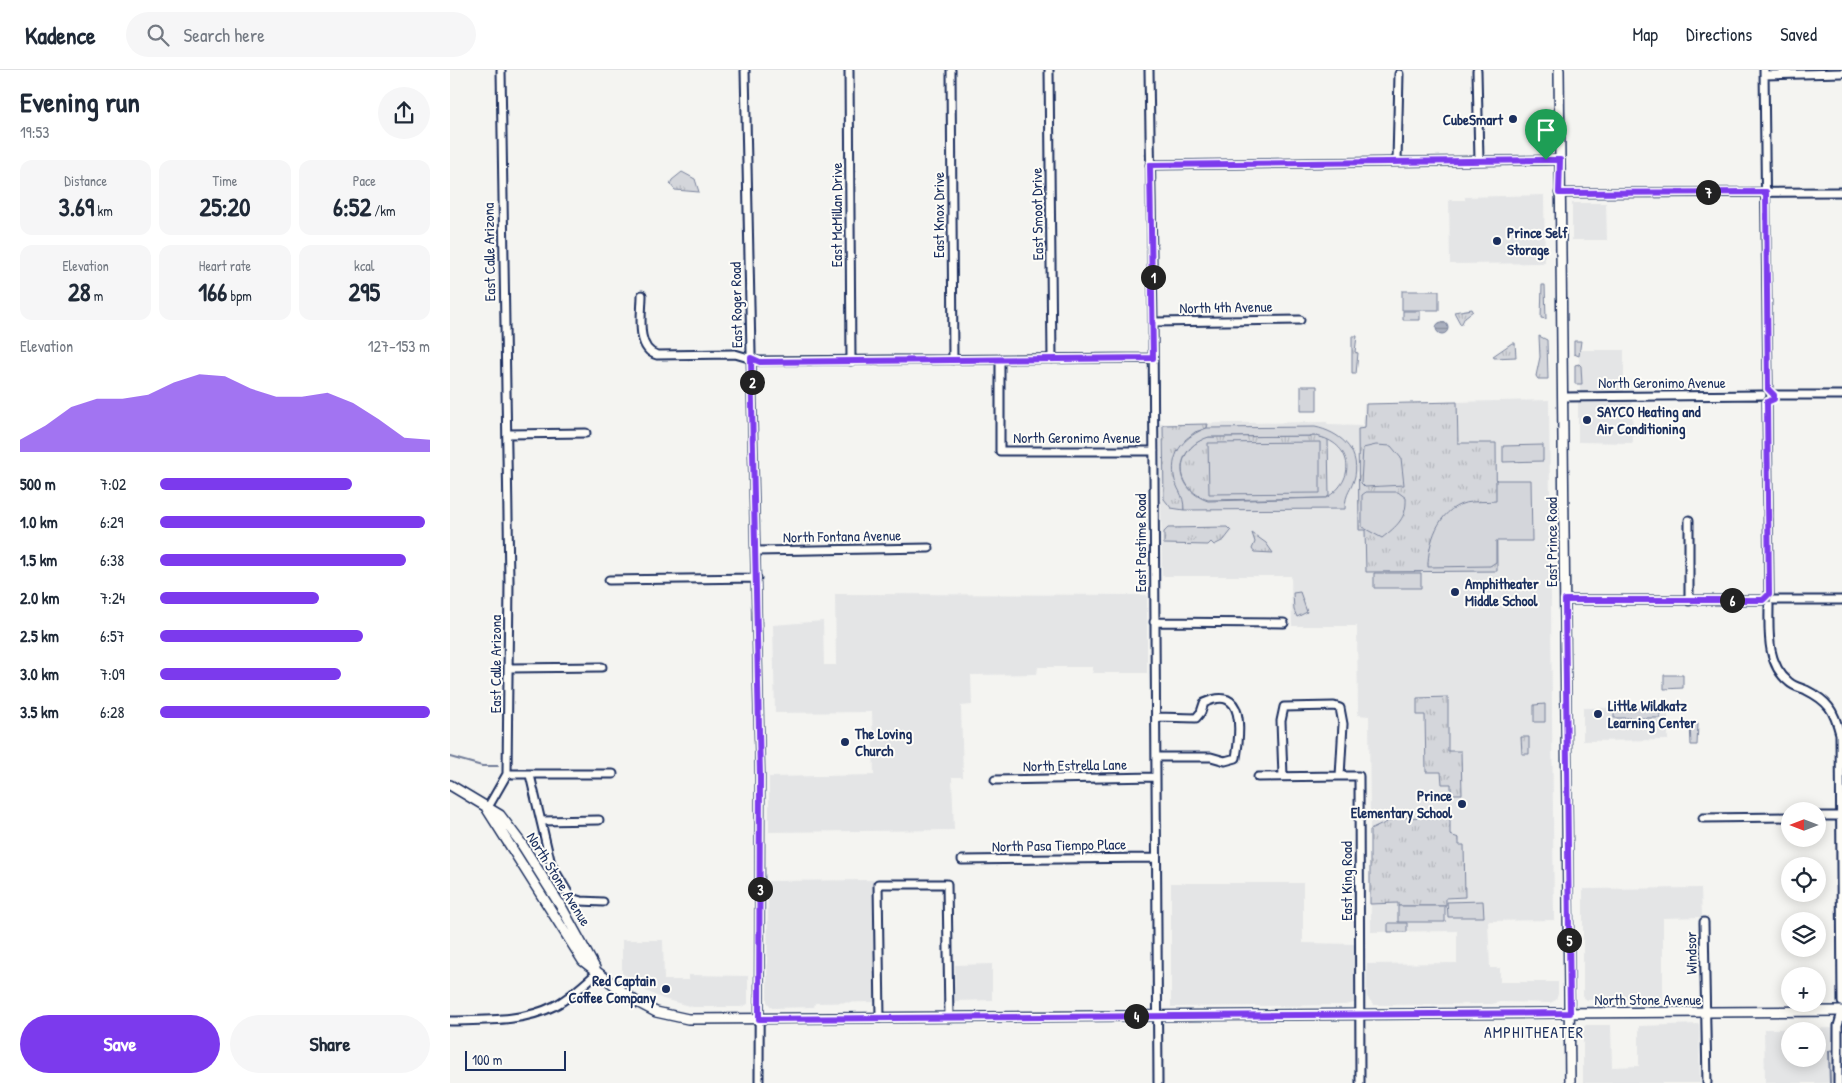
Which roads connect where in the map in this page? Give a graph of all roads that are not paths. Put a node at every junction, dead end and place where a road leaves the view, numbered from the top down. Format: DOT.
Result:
graph roads {
  1 [pos="501,70"];
  2 [pos="745,70"];
  3 [pos="849,70"];
  4 [pos="951,70"];
  5 [pos="1049,70"];
  6 [pos="1149,70"];
  7 [pos="1560,70"];
  8 [pos="1478,71"];
  9 [pos="1764,72"];
  10 [pos="1842,73"];
  11 [pos="1399,74"];
  12 [pos="1560,160"];
  13 [pos="1397,161"];
  14 [pos="1479,161"];
  15 [pos="1150,165"];
  16 [pos="1766,192"];
  17 [pos="1842,192"];
  18 [pos="1559,193"];
  19 [pos="642,295"];
  20 [pos="1300,320"];
  21 [pos="1153,322"];
  22 [pos="751,358"];
  23 [pos="1153,358"];
  24 [pos="1000,359"];
  25 [pos="1052,359"];
  26 [pos="851,360"];
  27 [pos="953,360"];
  28 [pos="1768,389"];
  29 [pos="1774,395"];
  30 [pos="1842,395"];
  31 [pos="1762,396"];
  32 [pos="1564,397"];
  33 [pos="1767,402"];
  34 [pos="586,433"];
  35 [pos="508,434"];
  36 [pos="1154,451"];
  37 [pos="1689,520"];
  38 [pos="929,548"];
  39 [pos="756,551"];
  40 [pos="757,578"];
  41 [pos="609,580"];
  42 [pos="1565,600"];
  43 [pos="1769,600"];
  44 [pos="1842,600"];
  45 [pos="1689,601"];
  46 [pos="1154,622"];
  47 [pos="1284,623"];
  48 [pos="602,667"];
  49 [pos="510,668"];
  50 [pos="1156,717"];
  51 [pos="1156,757"];
  52 [pos="507,774"];
  53 [pos="613,774"];
  54 [pos="530,775"];
  55 [pos="1283,776"];
  56 [pos="1340,776"];
  57 [pos="1156,777"];
  58 [pos="1258,777"];
  59 [pos="995,780"];
  60 [pos="450,785"];
  61 [pos="487,809"];
  62 [pos="1826,816"];
  63 [pos="1840,816"];
  64 [pos="1781,817"];
  65 [pos="1703,818"];
  66 [pos="599,820"];
  67 [pos="541,821"];
  68 [pos="1156,858"];
  69 [pos="962,860"];
  70 [pos="603,902"];
  71 [pos="1704,922"];
  72 [pos="597,973"];
  73 [pos="1842,1002"];
  74 [pos="1842,1011"];
  75 [pos="1706,1012"];
  76 [pos="1570,1013"];
  77 [pos="1361,1014"];
  78 [pos="1157,1016"];
  79 [pos="880,1018"];
  80 [pos="949,1018"];
  81 [pos="759,1019"];
  82 [pos="450,1020"];
  83 [pos="759,1083"];
  84 [pos="1158,1083"];
  85 [pos="1360,1083"];
  86 [pos="1570,1083"];
  87 [pos="1707,1083"];
  88 [pos="1838,1083"];
  1 -- 35 [label="street, East Calle Arizona"];
  2 -- 22 [label="street, East Roger Road"];
  3 -- 26 [label="street, East McMillan Drive"];
  4 -- 27 [label="street, East Knox Drive"];
  5 -- 25 [label="street, East Smoot Drive"];
  6 -- 15 [label="street, East Pastime Road"];
  7 -- 12 [label="main road, East Prince Road"];
  8 -- 14 [label="street"];
  9 -- 10 [label="street"];
  9 -- 16 [label="street"];
  11 -- 13 [label="street"];
  12 -- 14 [label="street"];
  12 -- 18 [label="main road, East Prince Road"];
  13 -- 14 [label="street"];
  13 -- 15 [label="street"];
  15 -- 21 [label="street, East Pastime Road"];
  16 -- 17 [label="street"];
  16 -- 18 [label="street"];
  16 -- 28 [label="street"];
  18 -- 32 [label="main road, East Prince Road"];
  19 -- 22 [label="street"];
  20 -- 21 [label="street, North 4th Avenue"];
  21 -- 23 [label="street, East Pastime Road"];
  22 -- 26 [label="street"];
  22 -- 39 [label="street, East Roger Road"];
  23 -- 25 [label="street"];
  23 -- 36 [label="street, East Pastime Road"];
  24 -- 25 [label="street"];
  24 -- 27 [label="street"];
  24 -- 36 [label="street, North Geronimo Avenue"];
  26 -- 27 [label="street"];
  28 -- 29 [label="street"];
  28 -- 31 [label="street"];
  29 -- 30 [label="street"];
  29 -- 33 [label="street"];
  31 -- 32 [label="street, North Geronimo Avenue"];
  31 -- 33 [label="street"];
  32 -- 42 [label="main road, East Prince Road"];
  33 -- 43 [label="street"];
  34 -- 35 [label="street"];
  35 -- 49 [label="street, East Calle Arizona"];
  36 -- 46 [label="street, East Pastime Road"];
  37 -- 45 [label="street"];
  38 -- 39 [label="street, North Fontana Avenue"];
  39 -- 40 [label="street, East Roger Road"];
  40 -- 41 [label="street"];
  40 -- 81 [label="street, East Roger Road"];
  42 -- 45 [label="street"];
  42 -- 76 [label="main road, East Prince Road"];
  43 -- 44 [label="street"];
  43 -- 45 [label="street"];
  43 -- 63 [label="street"];
  46 -- 47 [label="street"];
  46 -- 50 [label="street, East Pastime Road"];
  48 -- 49 [label="street"];
  49 -- 52 [label="street, East Calle Arizona"];
  50 -- 51 [label="street, East Pastime Road"];
  50 -- 51 [label="street"];
  51 -- 57 [label="street, East Pastime Road"];
  52 -- 54 [label="street"];
  52 -- 61 [label="street"];
  53 -- 54 [label="street"];
  54 -- 67 [label="street"];
  55 -- 56 [label="street"];
  55 -- 56 [label="street"];
  55 -- 58 [label="street"];
  56 -- 77 [label="street, East King Road"];
  57 -- 59 [label="street, North Estrella Lane"];
  57 -- 68 [label="street, East Pastime Road"];
  60 -- 61 [label="main road, North Stone Avenue"];
  61 -- 72 [label="main road, North Stone Avenue"];
  62 -- 63 [label="street"];
  63 -- 73 [label="street"];
  64 -- 65 [label="street"];
  66 -- 67 [label="street"];
  67 -- 70 [label="street"];
  68 -- 69 [label="street, North Pasa Tiempo Place"];
  68 -- 78 [label="street, East Pastime Road"];
  71 -- 75 [label="street, Windsor"];
  72 -- 81 [label="main road, North Stone Avenue"];
  72 -- 82 [label="street"];
  74 -- 75 [label="main road, North Stone Avenue"];
  74 -- 88 [label="street"];
  75 -- 76 [label="main road, North Stone Avenue"];
  75 -- 87 [label="street, Windsor"];
  76 -- 77 [label="main road, North Stone Avenue"];
  76 -- 86 [label="main road, East Prince Road"];
  77 -- 78 [label="main road, North Stone Avenue"];
  77 -- 85 [label="street"];
  78 -- 80 [label="main road, North Stone Avenue"];
  78 -- 84 [label="street, East Pastime Road"];
  79 -- 80 [label="main road, North Stone Avenue"];
  79 -- 80 [label="street"];
  79 -- 81 [label="main road, North Stone Avenue"];
  81 -- 83 [label="street, East Roger Road"];
}
